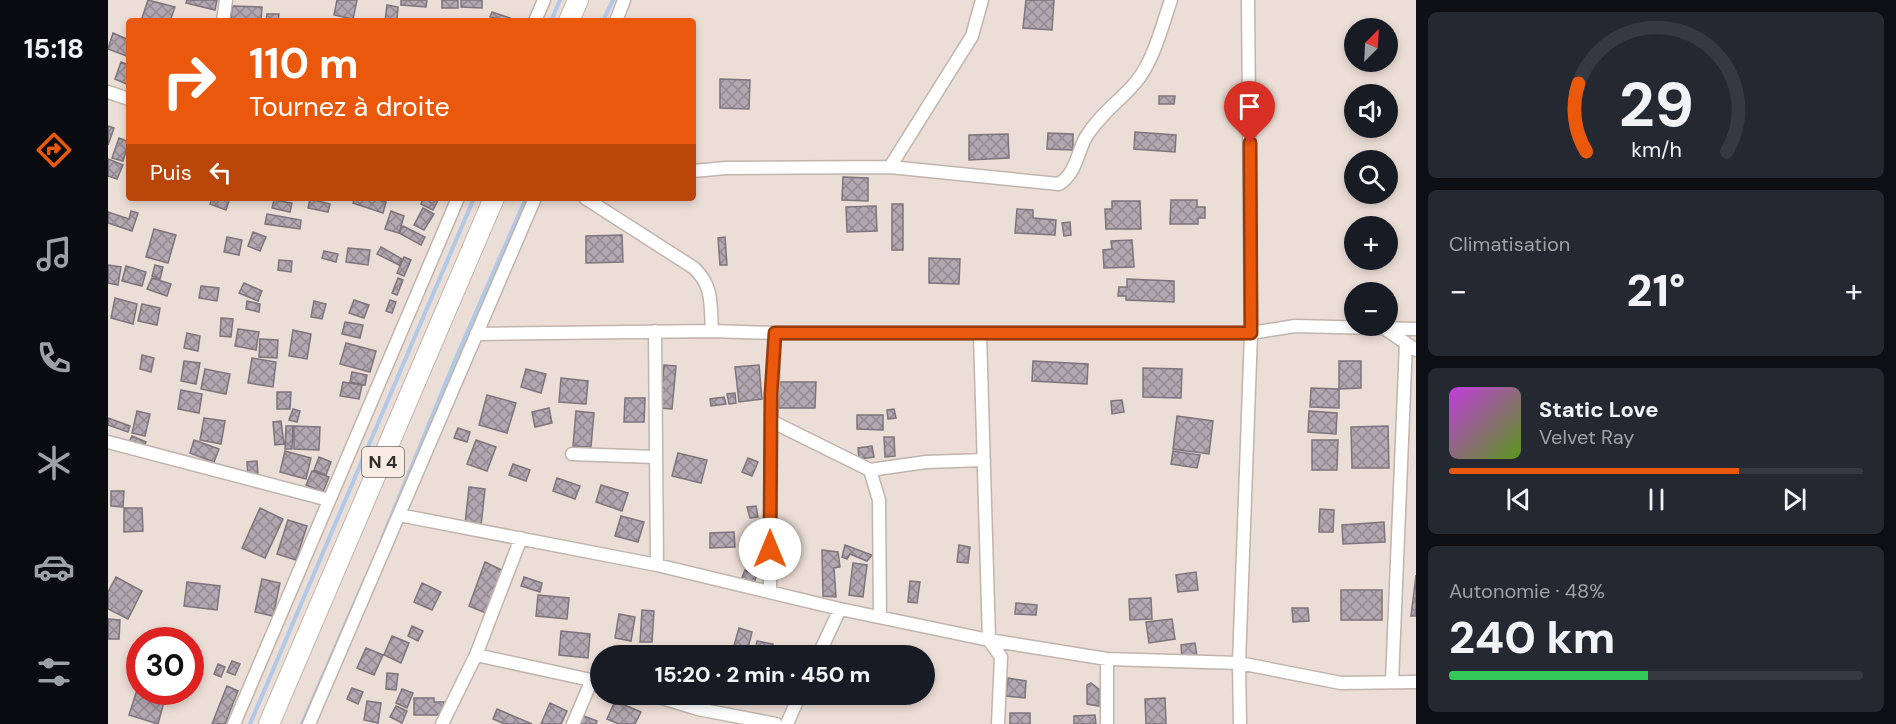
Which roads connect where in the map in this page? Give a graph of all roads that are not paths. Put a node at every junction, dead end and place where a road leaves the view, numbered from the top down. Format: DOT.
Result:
graph roads {
  1 [pos="226,0"];
  2 [pos="544,0"];
  3 [pos="578,0"];
  4 [pos="624,0"];
  5 [pos="982,0"];
  6 [pos="1171,0"];
  7 [pos="1248,0"];
  8 [pos="223,18"];
  9 [pos="536,18"];
  10 [pos="570,18"];
  11 [pos="617,18"];
  12 [pos="108,92"];
  13 [pos="126,98"];
  14 [pos="890,167"];
  15 [pos="696,171"];
  16 [pos="457,201"];
  17 [pos="493,201"];
  18 [pos="534,201"];
  19 [pos="590,201"];
  20 [pos="1344,327"];
  21 [pos="1398,328"];
  22 [pos="1416,330"];
  23 [pos="655,331"];
  24 [pos="712,331"];
  25 [pos="775,333"];
  26 [pos="1251,333"];
  27 [pos="476,334"];
  28 [pos="980,334"];
  29 [pos="1396,336"];
  30 [pos="1411,347"];
  31 [pos="771,421"];
  32 [pos="108,442"];
  33 [pos="572,454"];
  34 [pos="654,457"];
  35 [pos="984,460"];
  36 [pos="870,470"];
  37 [pos="329,500"];
  38 [pos="399,515"];
  39 [pos="521,538"];
  40 [pos="657,565"];
  41 [pos="770,592"];
  42 [pos="840,609"];
  43 [pos="880,617"];
  44 [pos="989,640"];
  45 [pos="823,645"];
  46 [pos="476,655"];
  47 [pos="1107,659"];
  48 [pos="1239,663"];
  49 [pos="590,681"];
  50 [pos="1392,682"];
  51 [pos="1416,682"];
  52 [pos="590,692"];
  53 [pos="685,705"];
  54 [pos="795,705"];
  55 [pos="312,723"];
  56 [pos="234,724"];
  57 [pos="269,724"];
  58 [pos="442,724"];
  59 [pos="573,724"];
  60 [pos="777,724"];
  61 [pos="787,724"];
  62 [pos="998,724"];
  63 [pos="1107,724"];
  64 [pos="1240,724"];
  1 -- 8 [label="street"];
  2 -- 9 [label="street"];
  3 -- 10 [label="highway"];
  4 -- 11 [label="street"];
  5 -- 14 [label="street"];
  6 -- 14 [label="street"];
  7 -- 26 [label="street"];
  12 -- 13 [label="street"];
  14 -- 15 [label="street"];
  16 -- 37 [label="street"];
  17 -- 57 [label="highway, N 4"];
  18 -- 27 [label="street"];
  19 -- 24 [label="street"];
  20 -- 26 [label="street"];
  21 -- 22 [label="street"];
  23 -- 24 [label="street"];
  23 -- 27 [label="street"];
  23 -- 34 [label="street"];
  24 -- 25 [label="street"];
  25 -- 28 [label="street"];
  25 -- 31 [label="street"];
  26 -- 28 [label="street"];
  26 -- 48 [label="street"];
  27 -- 38 [label="street"];
  28 -- 35 [label="street"];
  29 -- 30 [label="street"];
  30 -- 50 [label="street"];
  31 -- 36 [label="street"];
  31 -- 41 [label="street"];
  32 -- 37 [label="street"];
  33 -- 34 [label="street"];
  34 -- 40 [label="street"];
  35 -- 36 [label="street"];
  35 -- 44 [label="street"];
  36 -- 43 [label="street"];
  37 -- 56 [label="street"];
  38 -- 39 [label="street"];
  38 -- 55 [label="street"];
  39 -- 40 [label="street"];
  39 -- 46 [label="street"];
  40 -- 41 [label="street"];
  41 -- 42 [label="street"];
  42 -- 43 [label="street"];
  42 -- 45 [label="street"];
  43 -- 44 [label="street"];
  44 -- 47 [label="street"];
  44 -- 62 [label="street"];
  46 -- 49 [label="street"];
  46 -- 58 [label="street"];
  47 -- 48 [label="street"];
  47 -- 63 [label="street"];
  48 -- 50 [label="street"];
  48 -- 64 [label="street"];
  50 -- 51 [label="street"];
  52 -- 59 [label="street"];
  53 -- 60 [label="street"];
  54 -- 61 [label="street"];
}
